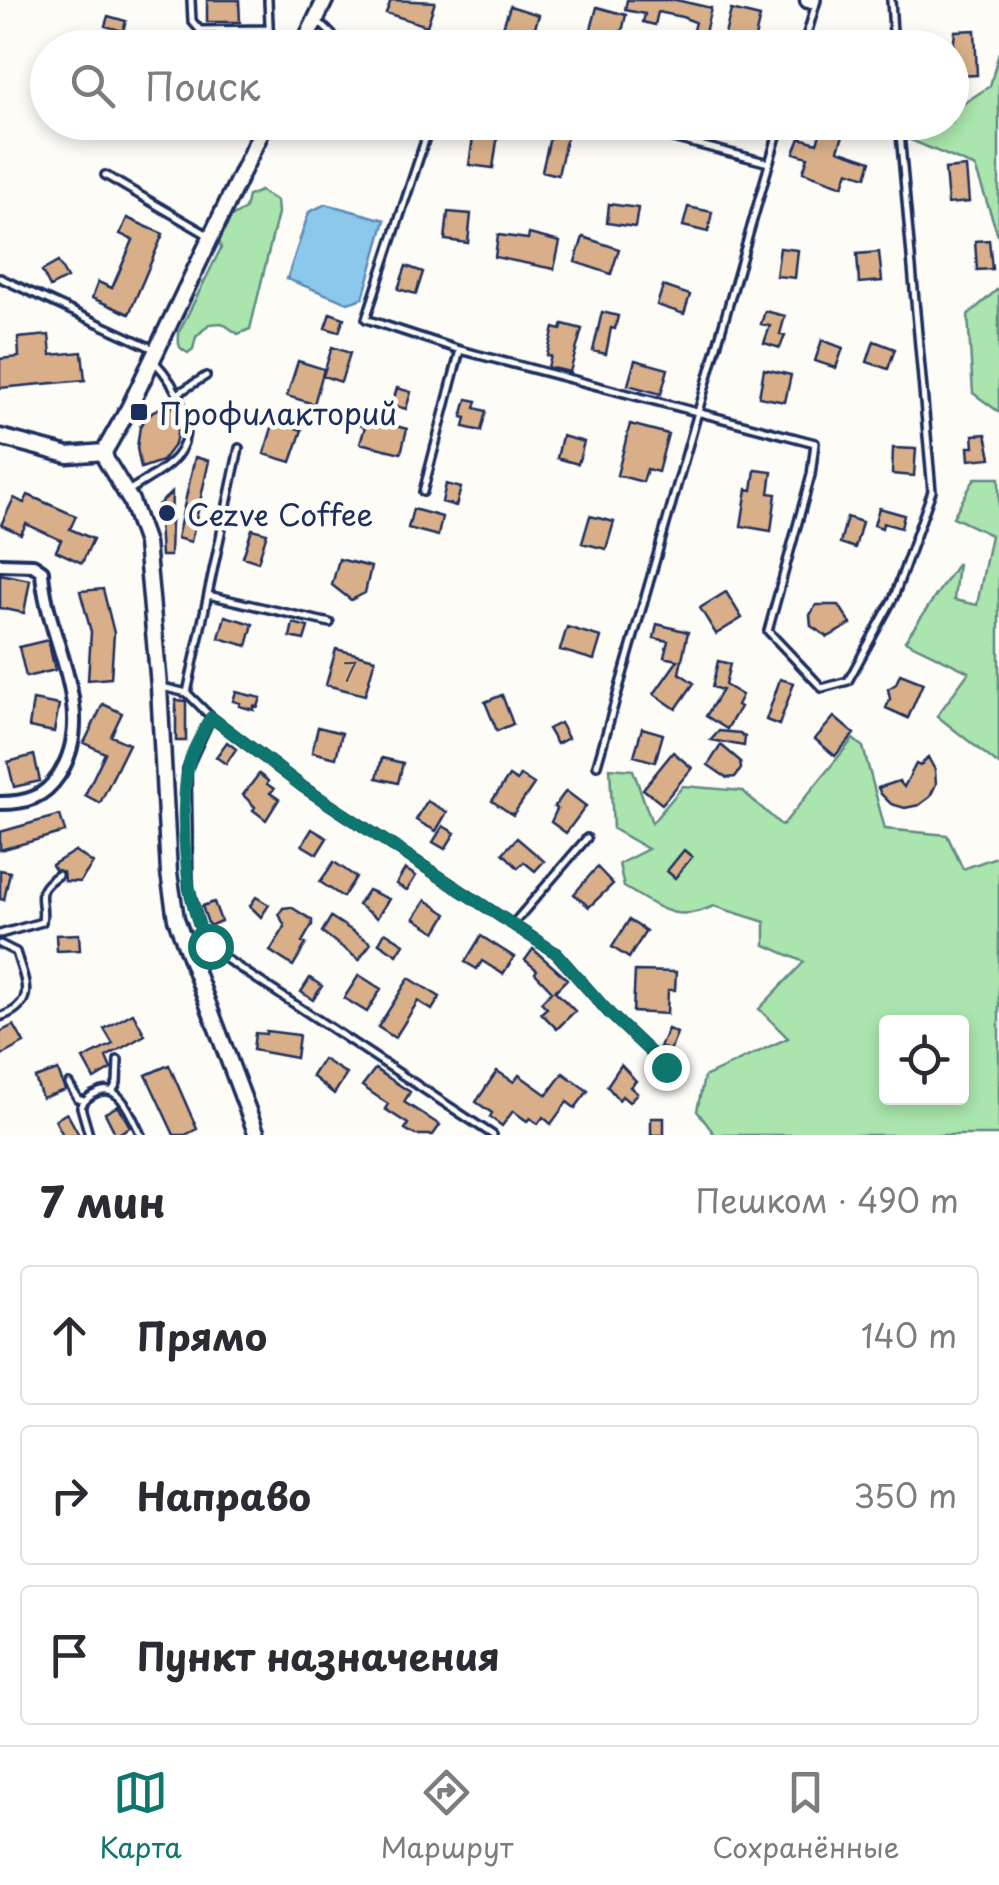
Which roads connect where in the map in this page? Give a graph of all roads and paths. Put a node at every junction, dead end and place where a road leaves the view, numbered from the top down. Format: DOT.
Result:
graph roads {
  1 [pos="192,0"];
  2 [pos="268,0"];
  3 [pos="325,0"];
  4 [pos="812,0"];
  5 [pos="891,0"];
  6 [pos="316,19"];
  7 [pos="268,29"];
  8 [pos="311,30"];
  9 [pos="327,30"];
  10 [pos="807,30"];
  11 [pos="893,30"];
  12 [pos="257,140"];
  13 [pos="424,140"];
  14 [pos="680,140"];
  15 [pos="776,140"];
  16 [pos="901,140"];
  17 [pos="769,163"];
  18 [pos="105,176"];
  19 [pos="210,237"];
  20 [pos="0,278"];
  21 [pos="460,350"];
  22 [pos="154,355"];
  23 [pos="206,376"];
  24 [pos="177,394"];
  25 [pos="696,411"];
  26 [pos="0,438"];
  27 [pos="239,448"];
  28 [pos="104,452"];
  29 [pos="126,492"];
  30 [pos="422,492"];
  31 [pos="0,564"];
  32 [pos="208,595"];
  33 [pos="330,623"];
  34 [pos="159,686"];
  35 [pos="188,694"];
  36 [pos="211,717"];
  37 [pos="597,764"];
  38 [pos="0,803"];
  39 [pos="587,838"];
  40 [pos="58,875"];
  41 [pos="513,924"];
  42 [pos="0,934"];
  43 [pos="0,944"];
  44 [pos="0,1017"];
  45 [pos="118,1060"];
  46 [pos="666,1067"];
  47 [pos="69,1084"];
  48 [pos="113,1090"];
  49 [pos="84,1100"];
  50 [pos="89,1135"];
  51 [pos="142,1135"];
  52 [pos="257,1135"];
  53 [pos="493,1135"];
  1 -- 7 [label="lane"];
  2 -- 7 [label="lane"];
  3 -- 6 [label="street"];
  4 -- 10 [label="lane"];
  5 -- 11 [label="lane"];
  6 -- 8 [label="street"];
  6 -- 9 [label="lane"];
  12 -- 19 [label="street"];
  13 -- 21 [label="lane"];
  14 -- 17 [label="lane"];
  15 -- 17 [label="lane"];
  16 -- 25 [label="lane"];
  17 -- 25 [label="lane"];
  18 -- 19 [label="lane"];
  19 -- 22 [label="street"];
  20 -- 22 [label="lane"];
  21 -- 25 [label="lane"];
  21 -- 30 [label="lane"];
  22 -- 24 [label="lane"];
  22 -- 28 [label="street"];
  23 -- 24 [label="lane"];
  24 -- 29 [label="lane"];
  25 -- 37 [label="lane"];
  26 -- 28 [label="street"];
  27 -- 32 [label="lane"];
  28 -- 29 [label="street"];
  29 -- 34 [label="street"];
  31 -- 38 [label="street"];
  32 -- 33 [label="lane"];
  32 -- 35 [label="lane"];
  34 -- 35 [label="lane"];
  34 -- 52 [label="street"];
  35 -- 36 [label="lane"];
  36 -- 41 [label="lane"];
  36 -- 53 [label="lane"];
  39 -- 41 [label="lane"];
  40 -- 42 [label="lane"];
  41 -- 46 [label="lane"];
  43 -- 44 [label="lane"];
  45 -- 48 [label="lane"];
  47 -- 49 [label="lane"];
  48 -- 49 [label="lane"];
  48 -- 51 [label="lane"];
  49 -- 50 [label="lane"];
}
